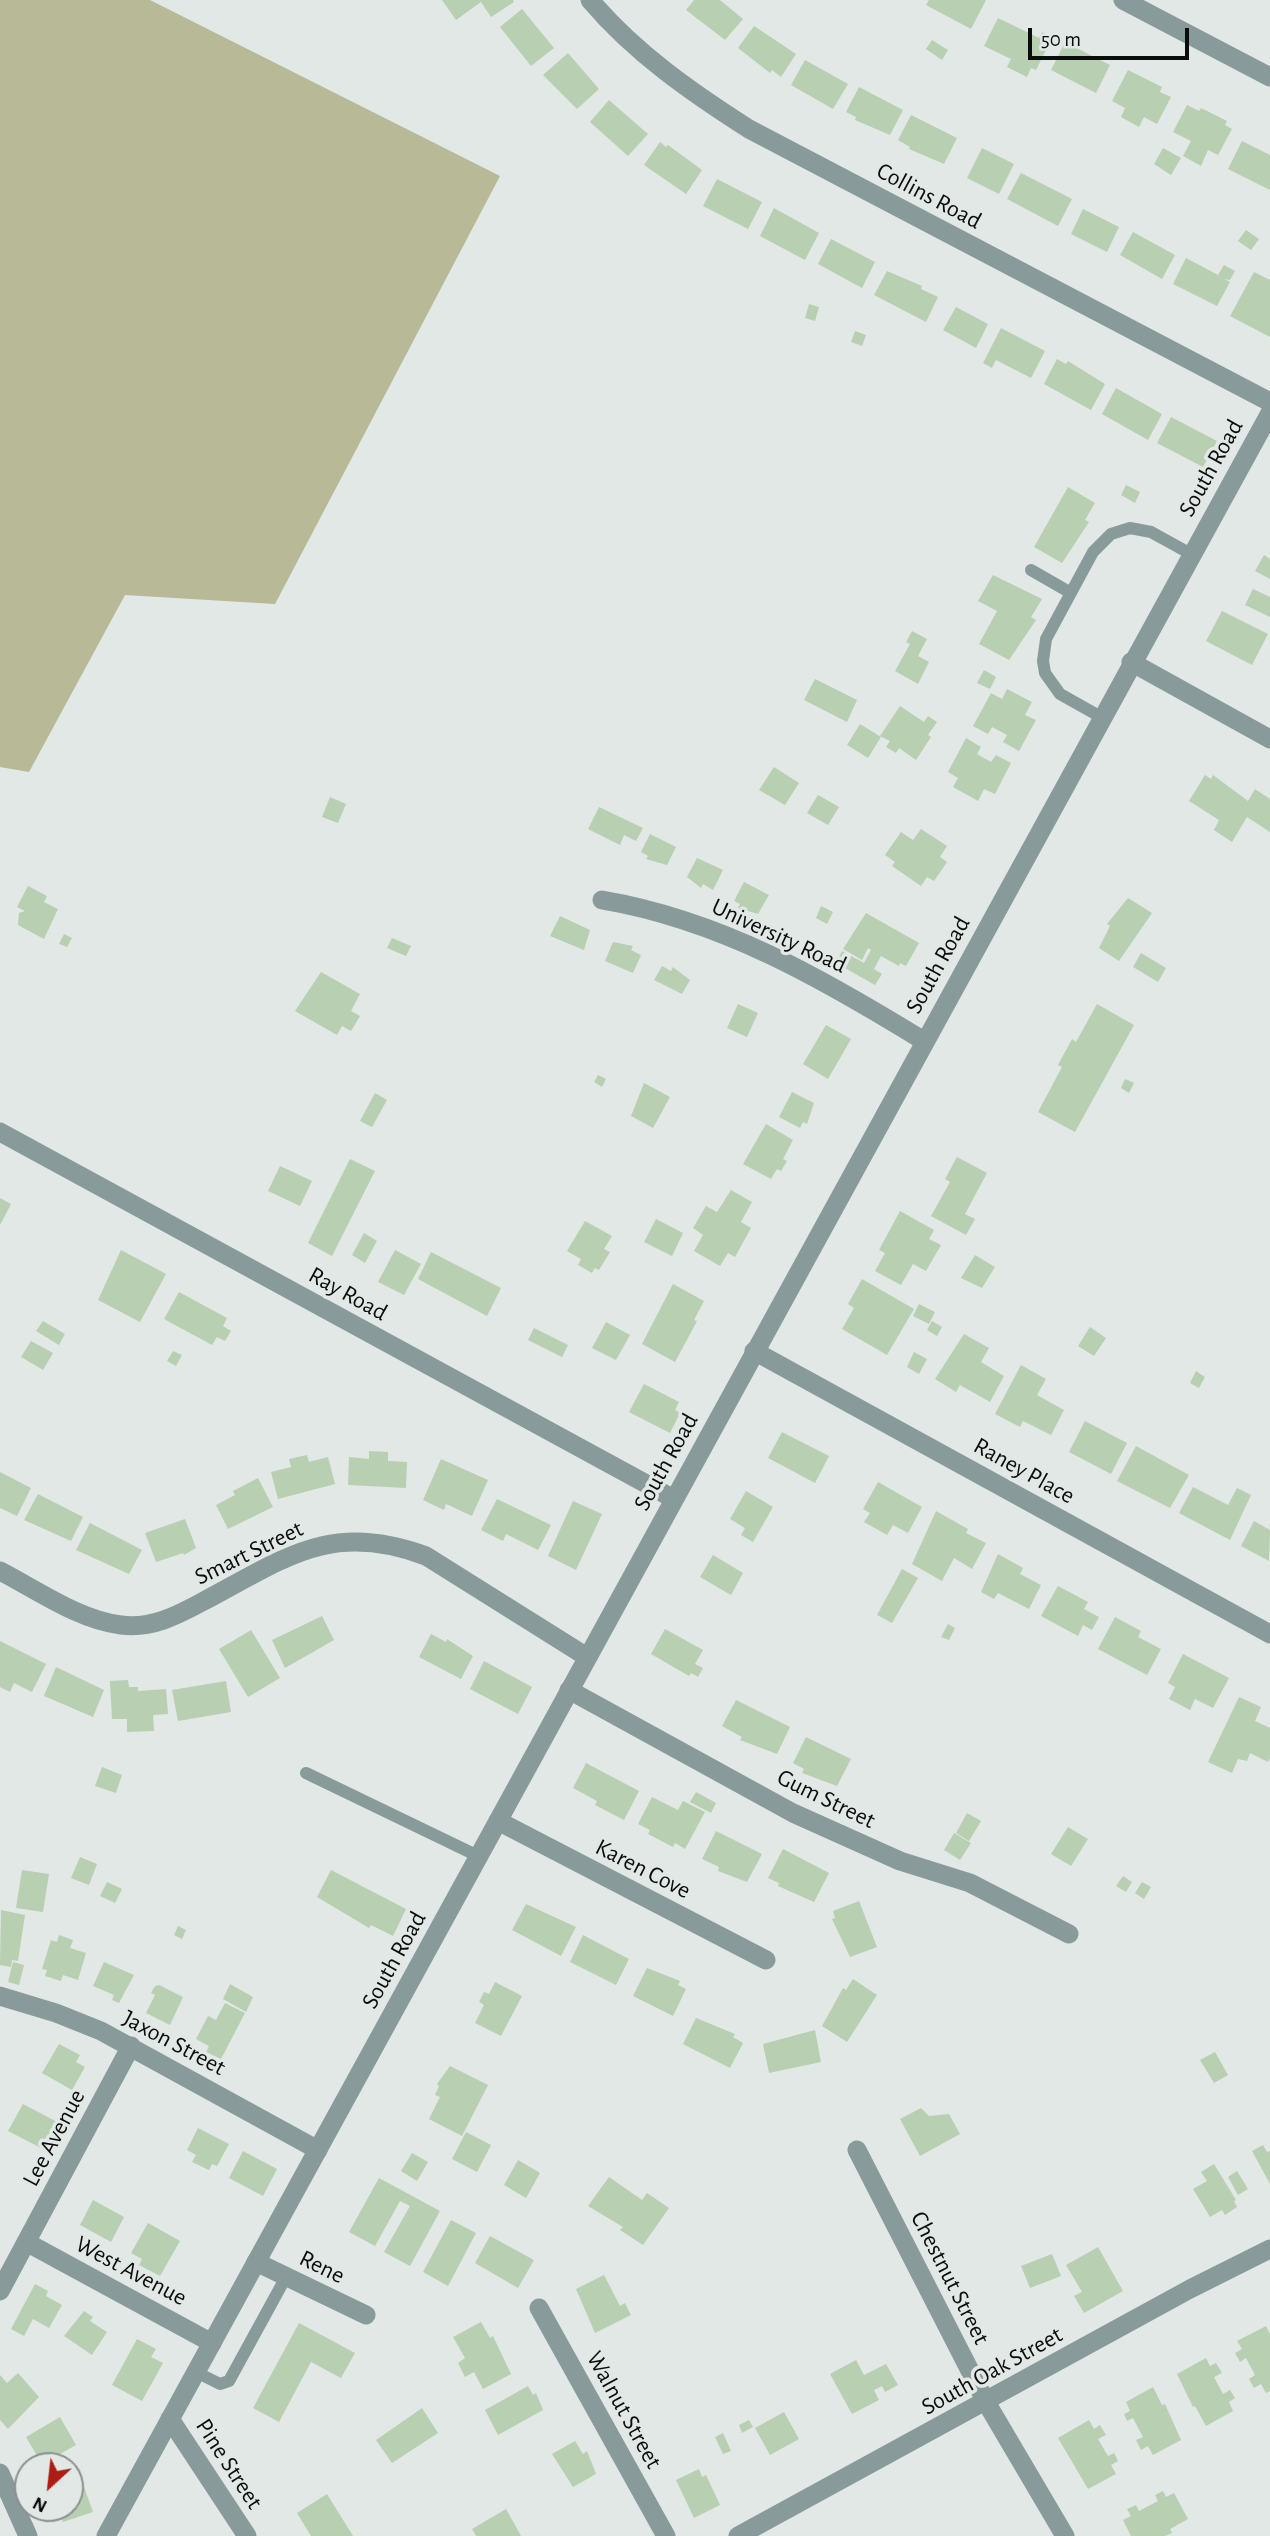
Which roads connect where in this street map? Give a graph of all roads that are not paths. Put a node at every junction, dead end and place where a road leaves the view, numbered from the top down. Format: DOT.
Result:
graph roads {
  1 [pos="590,0"];
  2 [pos="1124,0"];
  3 [pos="1270,77"];
  4 [pos="1269,415"];
  5 [pos="1191,554"];
  6 [pos="1031,570"];
  7 [pos="1071,593"];
  8 [pos="1131,662"];
  9 [pos="1101,717"];
  10 [pos="1270,739"];
  11 [pos="603,900"];
  12 [pos="924,1041"];
  13 [pos="0,1132"];
  14 [pos="754,1351"];
  15 [pos="674,1499"];
  16 [pos="0,1571"];
  17 [pos="1270,1634"];
  18 [pos="587,1657"];
  19 [pos="569,1690"];
  20 [pos="306,1773"];
  21 [pos="498,1821"];
  22 [pos="478,1856"];
  23 [pos="1069,1934"];
  24 [pos="766,1960"];
  25 [pos="0,1996"];
  26 [pos="131,2046"];
  27 [pos="318,2150"];
  28 [pos="857,2150"];
  29 [pos="26,2242"];
  30 [pos="1270,2249"];
  31 [pos="256,2262"];
  32 [pos="286,2277"];
  33 [pos="0,2291"];
  34 [pos="539,2308"];
  35 [pos="366,2315"];
  36 [pos="212,2343"];
  37 [pos="196,2372"];
  38 [pos="986,2402"];
  39 [pos="170,2419"];
  40 [pos="0,2473"];
  41 [pos="742,2535"];
  42 [pos="28,2536"];
  43 [pos="106,2536"];
  44 [pos="247,2536"];
  45 [pos="666,2536"];
  46 [pos="1065,2536"];
  1 -- 4 [label="street, Collins Road"];
  2 -- 3 [label="street"];
  4 -- 5 [label="street, South Road"];
  5 -- 7 [label="lane"];
  5 -- 8 [label="street, South Road"];
  6 -- 7 [label="lane"];
  7 -- 9 [label="lane"];
  8 -- 9 [label="street, South Road"];
  8 -- 10 [label="street"];
  9 -- 12 [label="street, South Road"];
  11 -- 12 [label="street, University Road"];
  12 -- 14 [label="street, South Road"];
  13 -- 15 [label="street, Ray Road"];
  14 -- 15 [label="street, South Road"];
  14 -- 17 [label="street, Raney Place"];
  15 -- 18 [label="street, South Road"];
  16 -- 18 [label="street, Smart Street"];
  18 -- 19 [label="street, South Road"];
  19 -- 21 [label="street, South Road"];
  19 -- 23 [label="street, Gum Street"];
  20 -- 22 [label="lane"];
  21 -- 22 [label="street, South Road"];
  21 -- 24 [label="street, Karen Cove"];
  22 -- 27 [label="street, South Road"];
  25 -- 26 [label="street, Jaxon Street"];
  26 -- 27 [label="street, Jaxon Street"];
  26 -- 29 [label="street, Lee Avenue"];
  27 -- 31 [label="street, South Road"];
  28 -- 38 [label="street, Chestnut Street"];
  29 -- 33 [label="street, Lee Avenue"];
  29 -- 36 [label="street, West Avenue"];
  30 -- 38 [label="street, South Oak Street"];
  31 -- 32 [label="street, Rene"];
  31 -- 36 [label="street, South Road"];
  32 -- 35 [label="street, Rene"];
  32 -- 37 [label="lane"];
  34 -- 45 [label="street, Walnut Street"];
  36 -- 37 [label="street, South Road"];
  37 -- 39 [label="street, South Road"];
  38 -- 41 [label="street, South Oak Street"];
  38 -- 46 [label="street, Chestnut Street"];
  39 -- 43 [label="street, South Road"];
  39 -- 44 [label="street, Pine Street"];
  40 -- 42 [label="street"];
}
